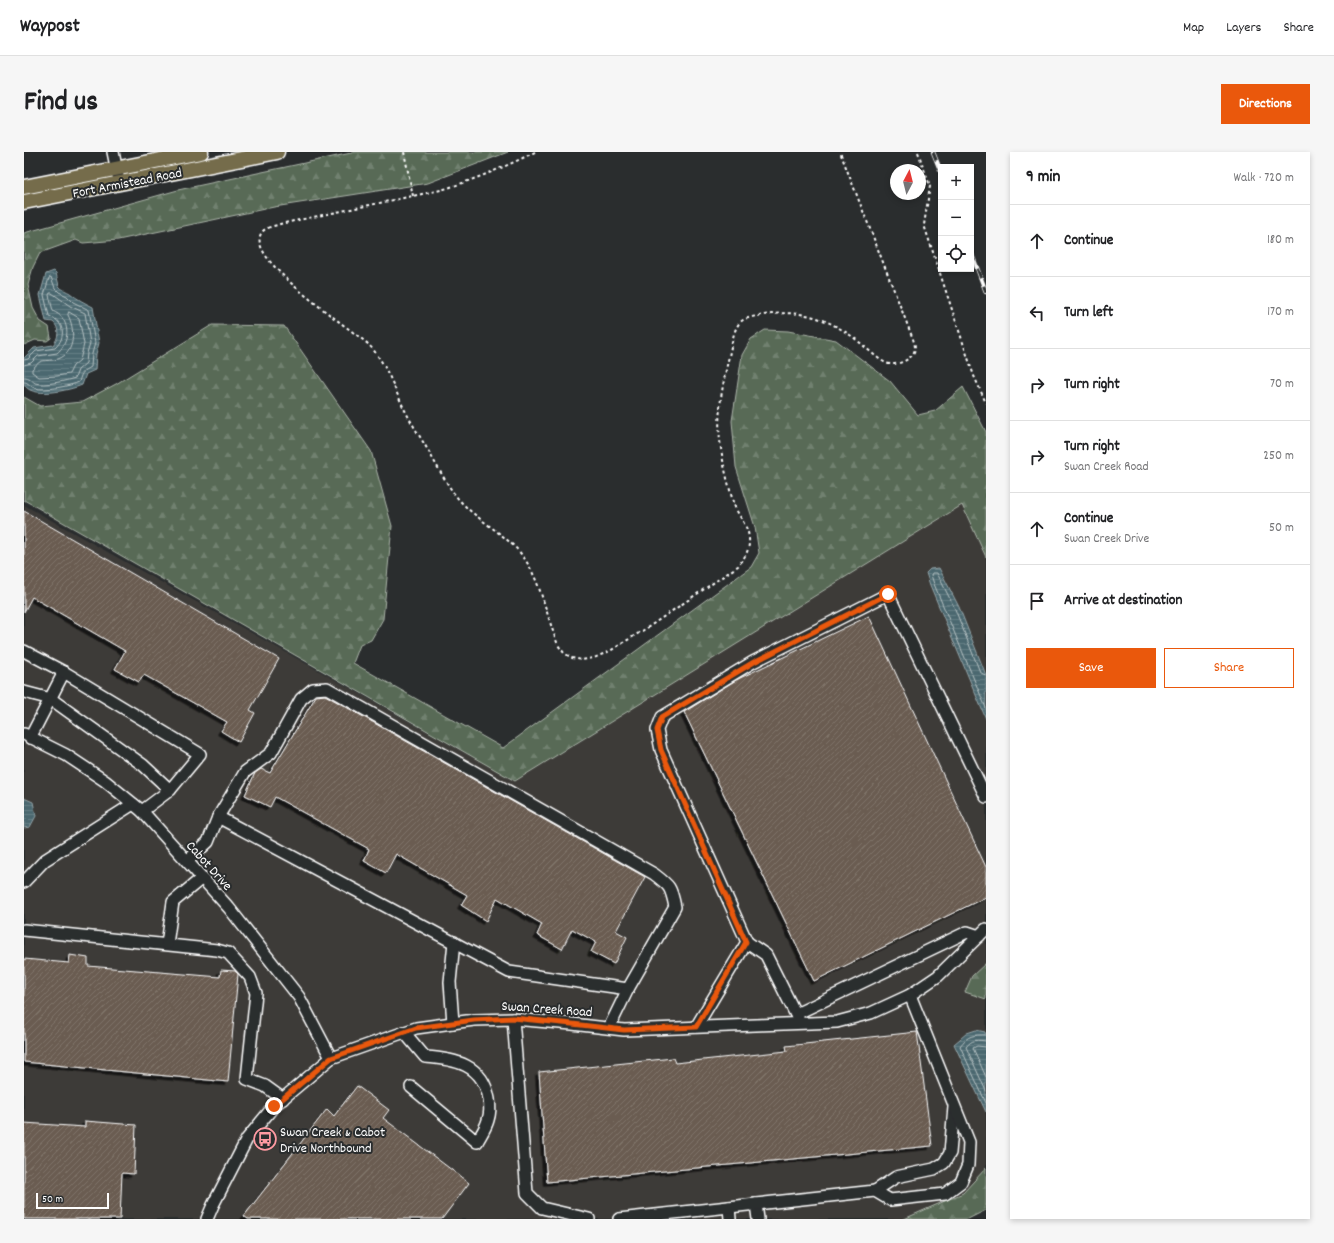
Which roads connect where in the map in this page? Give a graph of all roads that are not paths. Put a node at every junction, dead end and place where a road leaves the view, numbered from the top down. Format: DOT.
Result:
graph roads {
  1 [pos="113,152"];
  2 [pos="201,152"];
  3 [pos="277,152"];
  4 [pos="118,176"];
  5 [pos="24,187"];
  6 [pos="24,202"];
  7 [pos="24,651"];
  8 [pos="64,672"];
  9 [pos="24,692"];
  10 [pos="50,699"];
  11 [pos="27,736"];
  12 [pos="170,790"];
  13 [pos="986,797"];
  14 [pos="138,808"];
  15 [pos="218,817"];
  16 [pos="187,861"];
  17 [pos="202,878"];
  18 [pos="24,882"];
  19 [pos="24,930"];
  20 [pos="982,933"];
  21 [pos="454,942"];
  22 [pos="746,942"];
  23 [pos="167,944"];
  24 [pos="628,989"];
  25 [pos="910,995"];
  26 [pos="513,1018"];
  27 [pos="798,1019"];
  28 [pos="453,1023"];
  29 [pos="696,1027"];
  30 [pos="609,1028"];
  31 [pos="404,1032"];
  32 [pos="331,1058"];
  33 [pos="412,1087"];
  34 [pos="283,1099"];
  35 [pos="954,1104"];
  36 [pos="875,1191"];
  37 [pos="756,1204"];
  38 [pos="729,1207"];
  39 [pos="207,1219"];
  40 [pos="588,1219"];
  41 [pos="619,1219"];
  42 [pos="730,1219"];
  43 [pos="758,1219"];
  1 -- 4 [label="street"];
  2 -- 4 [label="main road, Fort Armistead Road"];
  3 -- 4 [label="main road, Fort Armistead Road"];
  4 -- 5 [label="main road, Fort Armistead Road"];
  4 -- 6 [label="main road, Fort Armistead Road"];
  7 -- 8 [label="street"];
  8 -- 10 [label="street"];
  8 -- 12 [label="street"];
  9 -- 10 [label="street"];
  10 -- 11 [label="street"];
  10 -- 12 [label="street"];
  11 -- 14 [label="street, Cabot Drive"];
  12 -- 14 [label="street"];
  13 -- 22 [label="street"];
  14 -- 16 [label="street, Cabot Drive"];
  14 -- 18 [label="street"];
  15 -- 16 [label="street"];
  15 -- 21 [label="street"];
  15 -- 24 [label="street"];
  16 -- 17 [label="street, Cabot Drive"];
  17 -- 23 [label="street"];
  17 -- 32 [label="street, Cabot Drive"];
  19 -- 23 [label="street"];
  20 -- 25 [label="street, Swan Creek Road"];
  20 -- 27 [label="street"];
  21 -- 24 [label="street"];
  21 -- 28 [label="street"];
  22 -- 27 [label="street"];
  22 -- 29 [label="street"];
  23 -- 34 [label="street"];
  24 -- 30 [label="street"];
  25 -- 27 [label="street, Swan Creek Road"];
  25 -- 35 [label="street"];
  26 -- 28 [label="street, Swan Creek Road"];
  26 -- 30 [label="street, Swan Creek Road"];
  26 -- 40 [label="street"];
  27 -- 29 [label="street, Swan Creek Road"];
  28 -- 31 [label="street, Swan Creek Road"];
  29 -- 30 [label="street, Swan Creek Road"];
  31 -- 32 [label="street, Swan Creek Road"];
  31 -- 33 [label="street"];
  32 -- 34 [label="street"];
  34 -- 39 [label="street"];
  35 -- 36 [label="street"];
  35 -- 36 [label="street"];
  36 -- 37 [label="street"];
  37 -- 38 [label="street"];
  37 -- 43 [label="street"];
  38 -- 41 [label="street"];
  38 -- 42 [label="street"];
}
